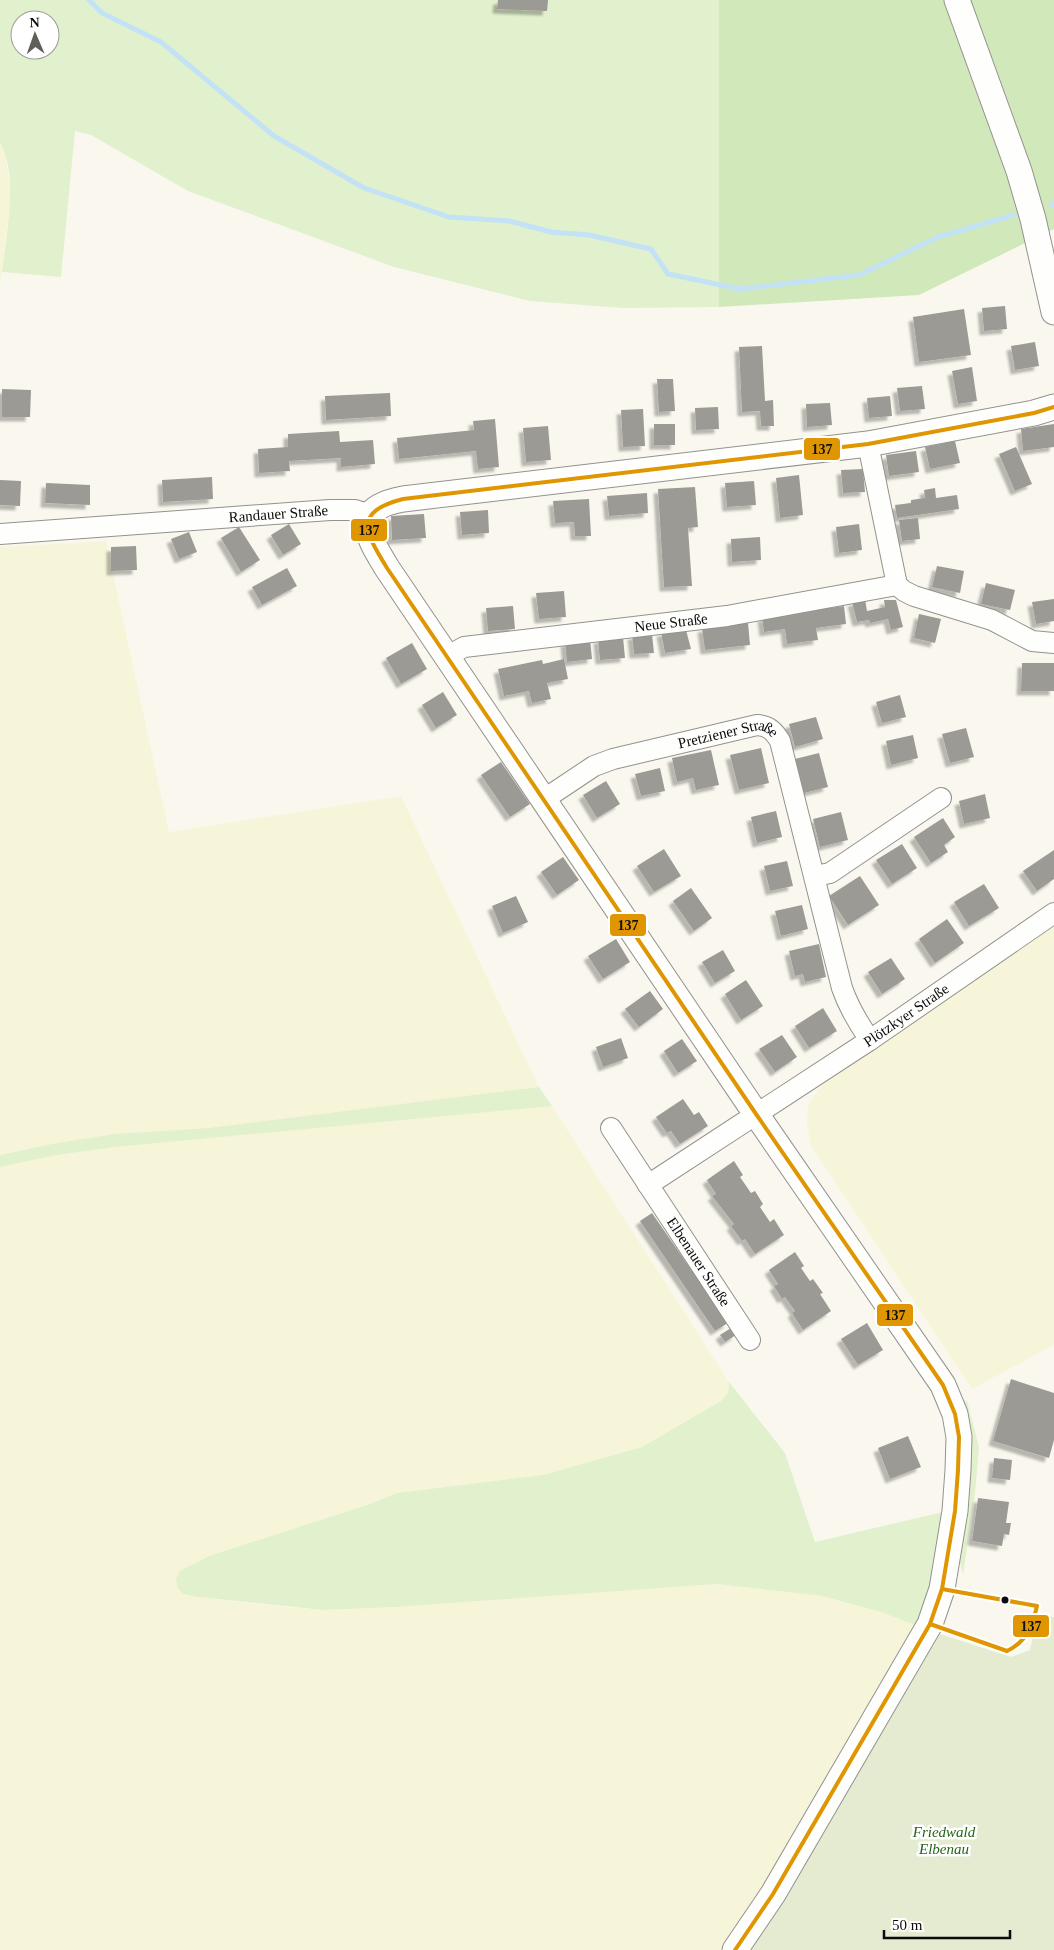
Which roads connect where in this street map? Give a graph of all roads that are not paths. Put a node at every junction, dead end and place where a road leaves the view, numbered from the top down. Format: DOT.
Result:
graph roads {
  1 [pos="957,0"];
  2 [pos="1054,312"];
  3 [pos="1054,407"];
  4 [pos="868,444"];
  5 [pos="371,515"];
  6 [pos="0,534"];
  7 [pos="898,585"];
  8 [pos="1054,643"];
  9 [pos="446,657"];
  10 [pos="941,798"];
  11 [pos="544,800"];
  12 [pos="815,876"];
  13 [pos="1054,913"];
  14 [pos="870,1040"];
  15 [pos="756,1114"];
  16 [pos="611,1128"];
  17 [pos="648,1185"];
  18 [pos="750,1340"];
  19 [pos="735,1950"];
  1 -- 2 [label="street"];
  3 -- 4 [label="street"];
  4 -- 5 [label="street"];
  4 -- 7 [label="street"];
  5 -- 6 [label="street, Randauer Straße"];
  5 -- 9 [label="street"];
  7 -- 8 [label="street"];
  7 -- 9 [label="street, Neue Straße"];
  9 -- 11 [label="street"];
  10 -- 12 [label="street"];
  11 -- 12 [label="street, Pretziener Straße"];
  11 -- 15 [label="street"];
  12 -- 14 [label="street, Pretziener Straße"];
  13 -- 14 [label="street, Plötzkyer Straße"];
  14 -- 15 [label="street, Plötzkyer Straße"];
  15 -- 17 [label="street"];
  15 -- 19 [label="street"];
  16 -- 17 [label="street, Elbenauer Straße"];
  17 -- 18 [label="street, Elbenauer Straße"];
}
